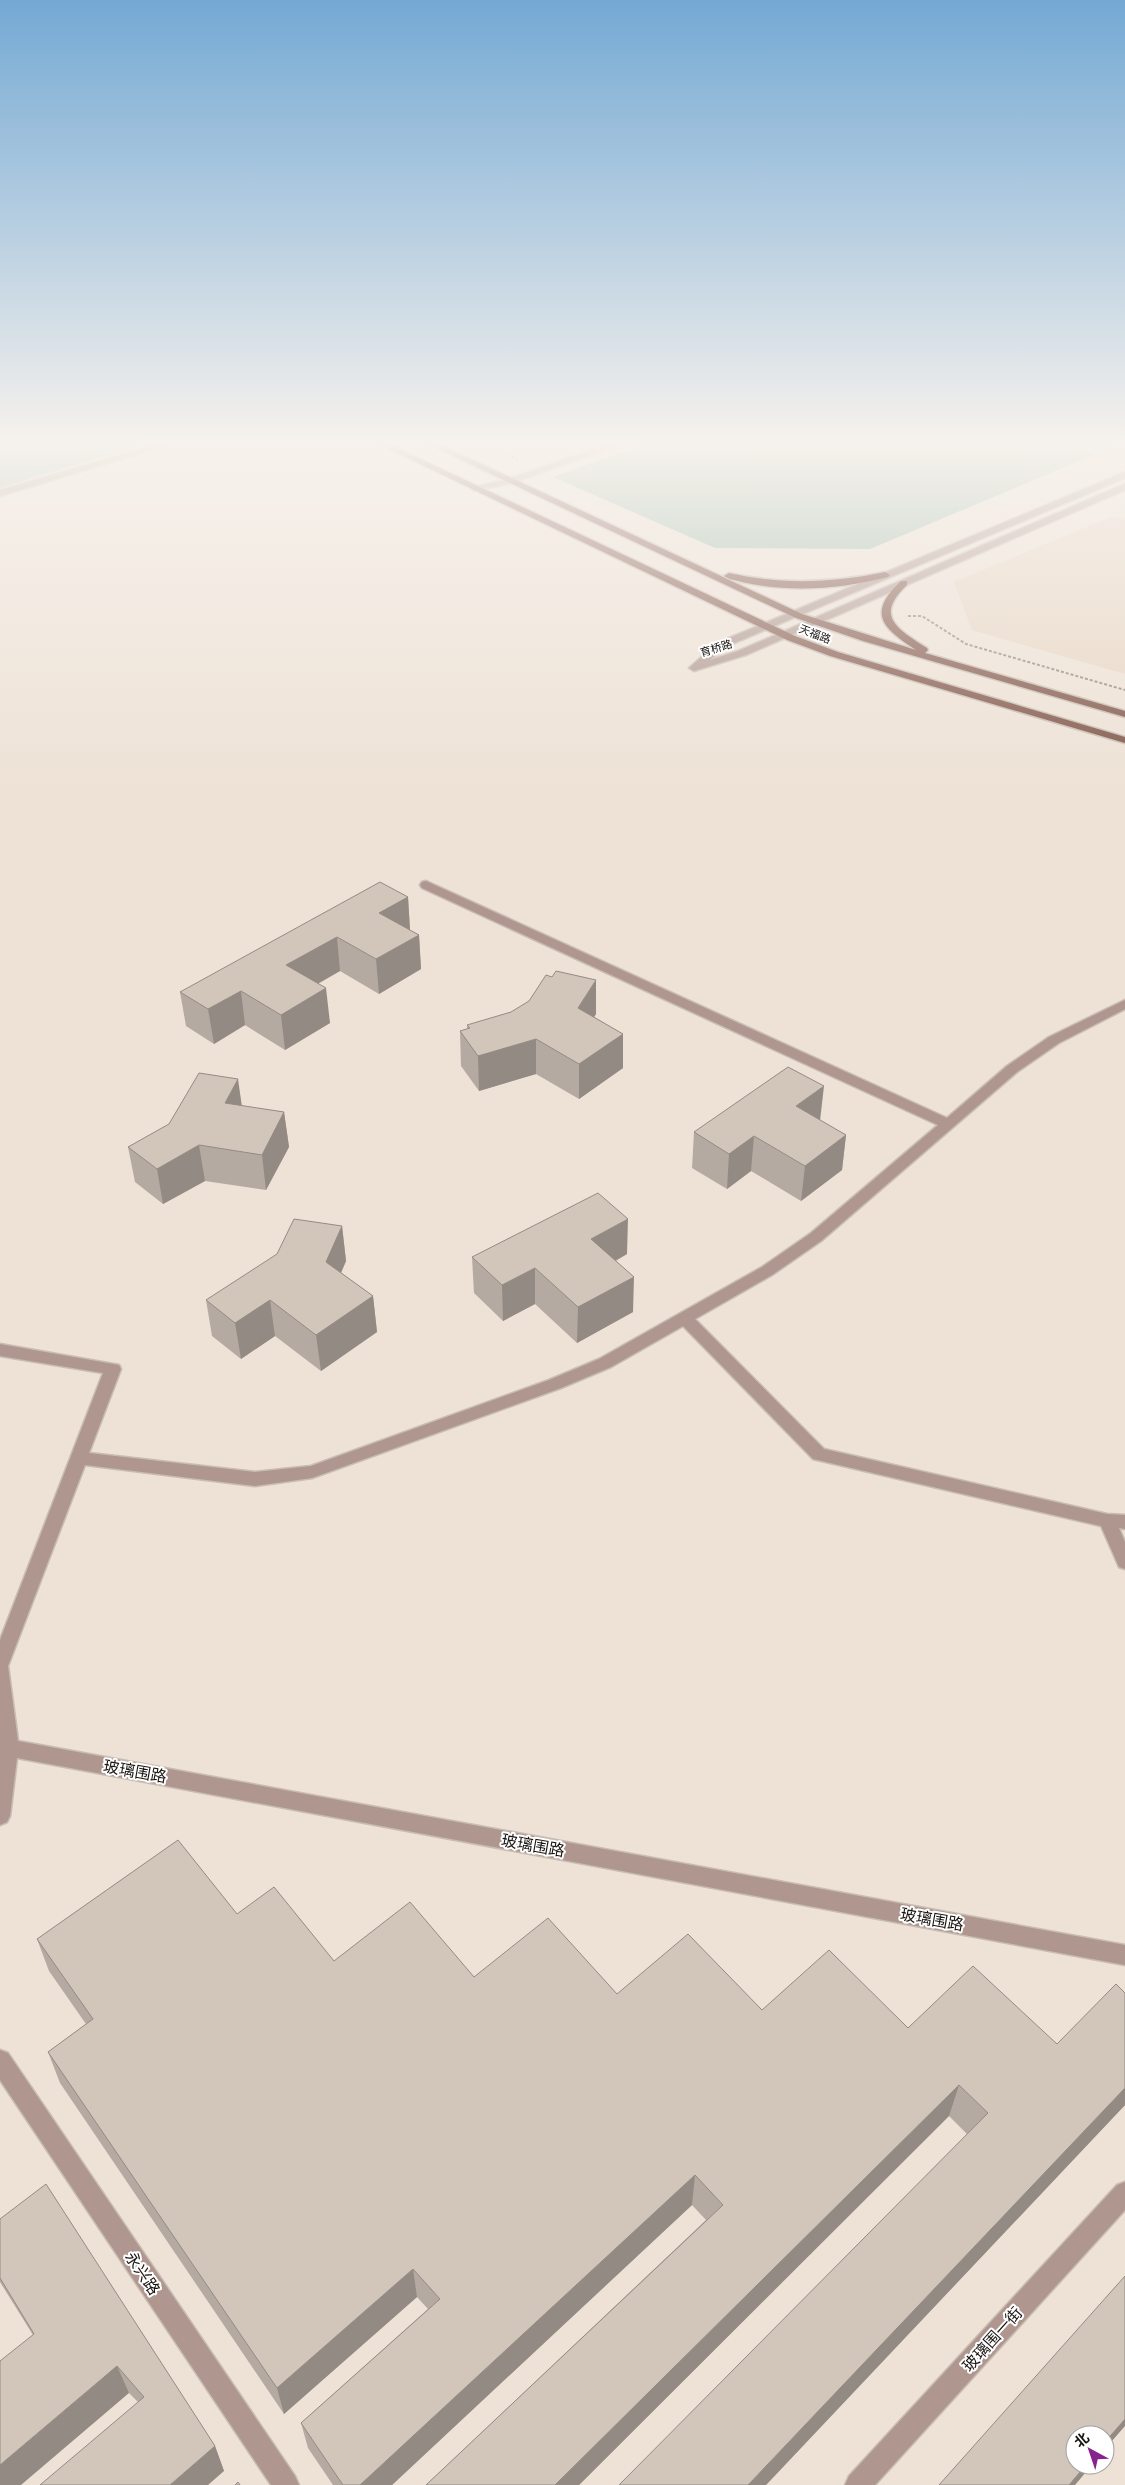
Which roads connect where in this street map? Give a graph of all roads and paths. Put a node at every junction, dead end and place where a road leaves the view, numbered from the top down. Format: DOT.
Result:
graph roads {
  1 [pos="624,558"];
  2 [pos="675,558"];
  3 [pos="927,558"];
  4 [pos="962,558"];
  5 [pos="688,564"];
  6 [pos="886,575"];
  7 [pos="904,583"];
  8 [pos="794,613"];
  9 [pos="903,616"];
  10 [pos="816,621"];
  11 [pos="767,625"];
  12 [pos="785,635"];
  13 [pos="954,664"];
  14 [pos="1125,690"];
  15 [pos="1125,714"];
  16 [pos="1125,740"];
  17 [pos="426,885"];
  18 [pos="1125,1004"];
  19 [pos="949,1124"];
  20 [pos="685,1318"];
  21 [pos="0,1350"];
  22 [pos="79,1458"];
  23 [pos="1107,1521"];
  24 [pos="1125,1522"];
  25 [pos="1125,1562"];
  26 [pos="0,1666"];
  27 [pos="9,1748"];
  28 [pos="3,1770"];
  29 [pos="0,1816"];
  30 [pos="1125,1955"];
  31 [pos="0,2061"];
  32 [pos="1125,2193"];
  33 [pos="286,2485"];
  34 [pos="858,2485"];
  1 -- 11 [label="main road, 天福路"];
  2 -- 5 [label="main road, 天福路"];
  3 -- 6 [label="street, 育桥路"];
  4 -- 7 [label="street, 育桥路"];
  5 -- 6 [label="main road"];
  5 -- 8 [label="main road, 天福路"];
  6 -- 8 [label="street, 育桥路"];
  7 -- 10 [label="street, 育桥路"];
  7 -- 13 [label="main road"];
  8 -- 10 [label="main road, 天福路"];
  8 -- 11 [label="street, 育桥路"];
  9 -- 14 [label="path"];
  10 -- 12 [label="street, 育桥路"];
  10 -- 13 [label="main road, 天福路"];
  11 -- 12 [label="main road, 天福路"];
  11 -- 12 [label="street, 育桥路"];
  12 -- 16 [label="main road, 天福路"];
  13 -- 15 [label="main road, 天福路"];
  17 -- 19 [label="street"];
  18 -- 19 [label="street"];
  19 -- 20 [label="street"];
  20 -- 22 [label="street"];
  20 -- 23 [label="street"];
  21 -- 22 [label="street"];
  22 -- 26 [label="street"];
  23 -- 24 [label="street"];
  23 -- 25 [label="street"];
  26 -- 27 [label="street"];
  27 -- 28 [label="street"];
  27 -- 30 [label="street, 玻璃围路"];
  28 -- 29 [label="street"];
  31 -- 33 [label="street, 永兴路"];
  32 -- 34 [label="street, 玻璃围一街"];
}
